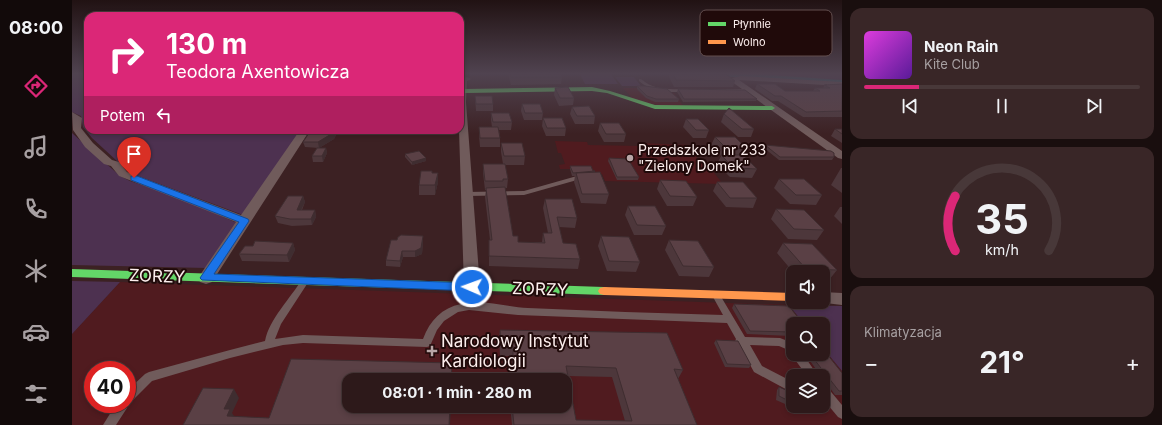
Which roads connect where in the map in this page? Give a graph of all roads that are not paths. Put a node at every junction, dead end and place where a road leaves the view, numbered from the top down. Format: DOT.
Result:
graph roads {
  1 [pos="613,94"];
  2 [pos="752,94"];
  3 [pos="772,108"];
  4 [pos="72,115"];
  5 [pos="302,134"];
  6 [pos="464,134"];
  7 [pos="842,156"];
  8 [pos="592,178"];
  9 [pos="467,194"];
  10 [pos="245,221"];
  11 [pos="72,273"];
  12 [pos="206,278"];
  13 [pos="305,282"];
  14 [pos="472,287"];
  15 [pos="716,294"];
  16 [pos="786,297"];
  17 [pos="830,298"];
  18 [pos="842,299"];
  19 [pos="729,319"];
  20 [pos="740,341"];
  21 [pos="269,344"];
  22 [pos="786,345"];
  23 [pos="786,384"];
  24 [pos="136,390"];
  25 [pos="830,400"];
  26 [pos="117,413"];
  27 [pos="842,413"];
  28 [pos="109,425"];
  1 -- 3 [label="street"];
  2 -- 3 [label="street"];
  3 -- 7 [label="street"];
  4 -- 10 [label="street"];
  5 -- 10 [label="street"];
  6 -- 9 [label="street"];
  8 -- 9 [label="lane"];
  9 -- 14 [label="street"];
  10 -- 12 [label="street"];
  11 -- 12 [label="street, ZORZY"];
  12 -- 13 [label="street, ZORZY"];
  13 -- 14 [label="street, ZORZY"];
  13 -- 21 [label="lane"];
  14 -- 15 [label="street, ZORZY"];
  15 -- 16 [label="street, ZORZY"];
  15 -- 19 [label="lane"];
  17 -- 18 [label="street"];
  19 -- 20 [label="lane"];
  19 -- 21 [label="lane"];
  20 -- 22 [label="lane"];
  20 -- 23 [label="lane"];
  21 -- 24 [label="lane"];
  25 -- 27 [label="lane"];
  26 -- 28 [label="lane"];
}
